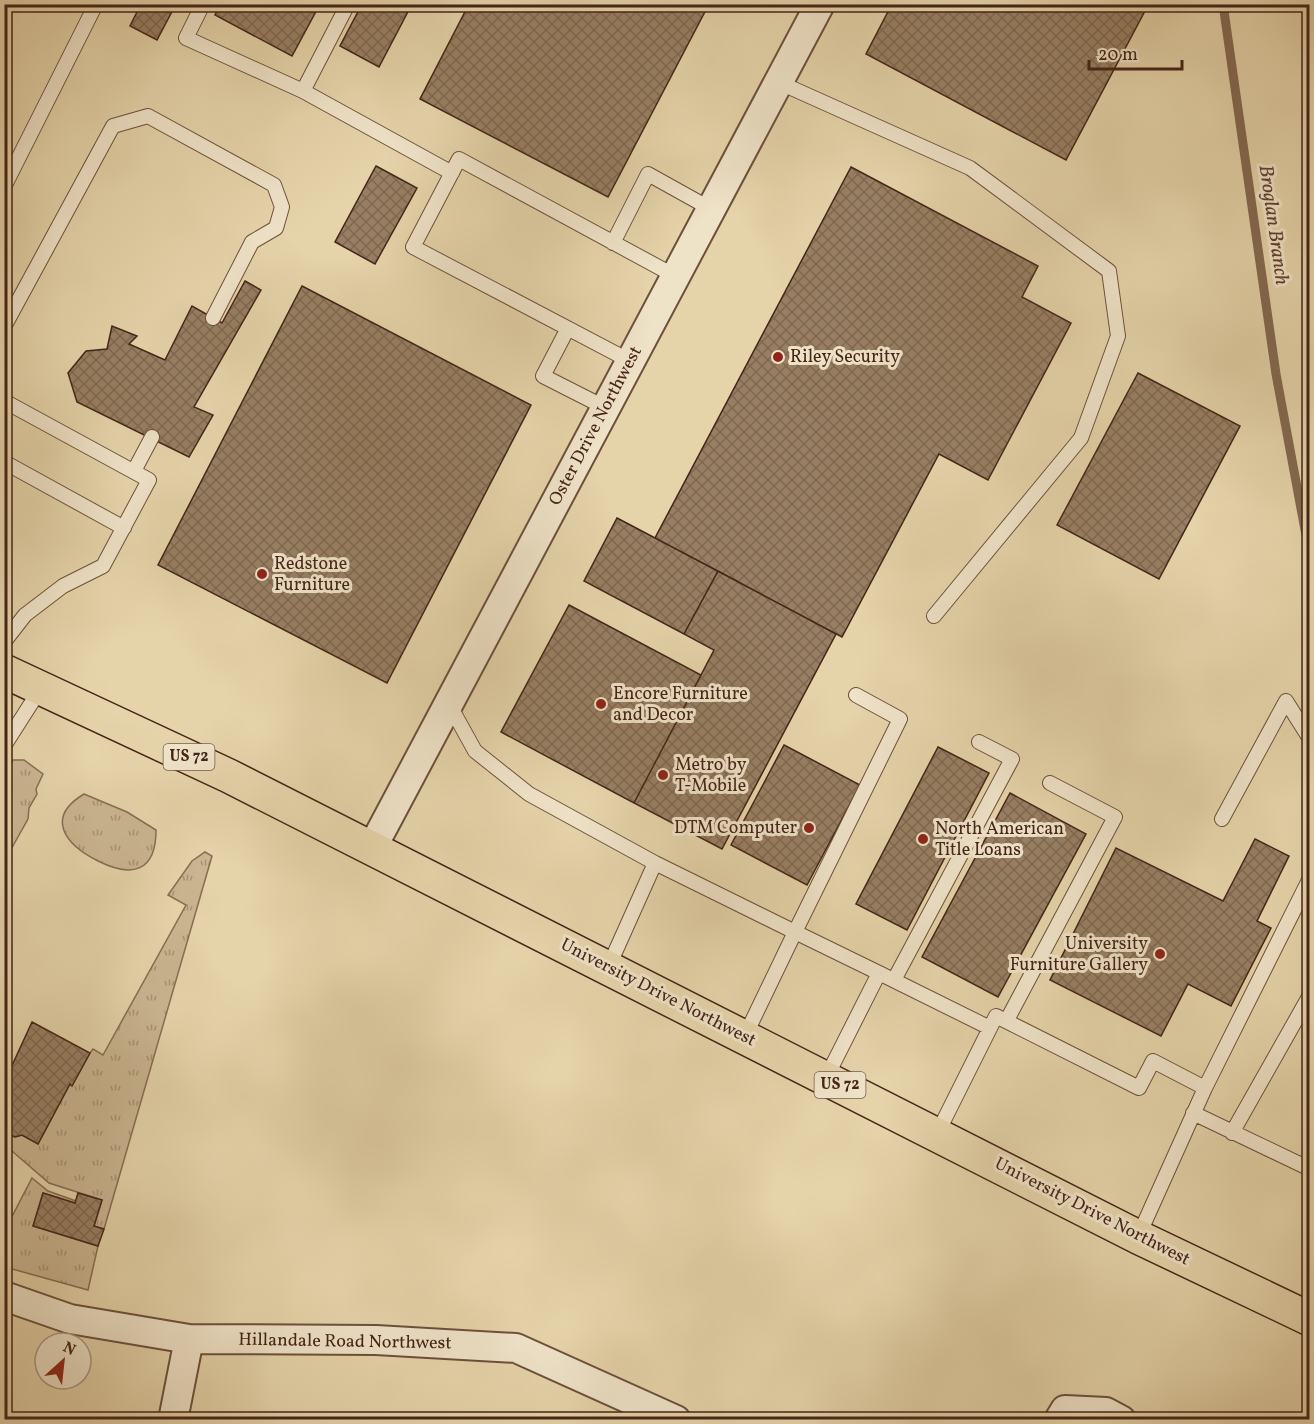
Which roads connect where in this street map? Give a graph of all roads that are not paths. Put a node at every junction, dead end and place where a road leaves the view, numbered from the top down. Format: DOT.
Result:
graph roads {
  1 [pos="96,4"];
  2 [pos="203,4"];
  3 [pos="348,4"];
  4 [pos="820,4"];
  5 [pos="778,82"];
  6 [pos="303,91"];
  7 [pos="452,172"];
  8 [pos="4,187"];
  9 [pos="711,209"];
  10 [pos="613,243"];
  11 [pos="675,276"];
  12 [pos="213,318"];
  13 [pos="4,327"];
  14 [pos="567,330"];
  15 [pos="630,362"];
  16 [pos="4,402"];
  17 [pos="606,408"];
  18 [pos="152,437"];
  19 [pos="4,462"];
  20 [pos="134,471"];
  21 [pos="123,528"];
  22 [pos="934,616"];
  23 [pos="4,642"];
  24 [pos="4,671"];
  25 [pos="40,688"];
  26 [pos="856,695"];
  27 [pos="449,704"];
  28 [pos="1310,739"];
  29 [pos="979,742"];
  30 [pos="4,746"];
  31 [pos="1050,783"];
  32 [pos="1222,819"];
  33 [pos="372,848"];
  34 [pos="655,863"];
  35 [pos="1310,879"];
  36 [pos="795,932"];
  37 [pos="608,968"];
  38 [pos="879,973"];
  39 [pos="894,980"];
  40 [pos="1310,994"];
  41 [pos="1007,1020"];
  42 [pos="990,1028"];
  43 [pos="745,1036"];
  44 [pos="825,1078"];
  45 [pos="1205,1088"];
  46 [pos="1193,1113"];
  47 [pos="1233,1133"];
  48 [pos="937,1134"];
  49 [pos="1309,1168"];
  50 [pos="1138,1237"];
  51 [pos="4,1296"];
  52 [pos="1310,1319"];
  53 [pos="189,1339"];
  54 [pos="172,1419"];
  55 [pos="676,1419"];
  56 [pos="1059,1419"];
  57 [pos="1120,1419"];
  1 -- 8 [label="lane"];
  2 -- 6 [label="lane"];
  3 -- 6 [label="lane"];
  4 -- 5 [label="street, Oster Drive Northwest"];
  5 -- 9 [label="street, Oster Drive Northwest"];
  5 -- 22 [label="lane"];
  6 -- 7 [label="lane"];
  7 -- 10 [label="lane"];
  7 -- 14 [label="lane"];
  9 -- 10 [label="lane"];
  9 -- 11 [label="street, Oster Drive Northwest"];
  10 -- 11 [label="lane"];
  11 -- 15 [label="street, Oster Drive Northwest"];
  12 -- 13 [label="lane"];
  14 -- 15 [label="lane"];
  14 -- 17 [label="lane"];
  15 -- 17 [label="street, Oster Drive Northwest"];
  16 -- 20 [label="lane"];
  17 -- 27 [label="street, Oster Drive Northwest"];
  18 -- 20 [label="lane"];
  19 -- 21 [label="lane"];
  20 -- 21 [label="lane"];
  21 -- 23 [label="lane"];
  24 -- 25 [label="highway, University Drive Northwest / US 72"];
  25 -- 30 [label="lane"];
  25 -- 33 [label="highway, University Drive Northwest / US 72"];
  26 -- 36 [label="lane"];
  27 -- 33 [label="street, Oster Drive Northwest"];
  27 -- 34 [label="lane"];
  28 -- 32 [label="lane"];
  29 -- 39 [label="lane"];
  31 -- 41 [label="lane"];
  33 -- 37 [label="highway, University Drive Northwest / US 72"];
  34 -- 36 [label="lane"];
  34 -- 37 [label="lane"];
  35 -- 45 [label="lane"];
  36 -- 38 [label="lane"];
  36 -- 43 [label="lane"];
  37 -- 43 [label="highway, University Drive Northwest / US 72"];
  38 -- 39 [label="lane"];
  38 -- 44 [label="lane"];
  39 -- 42 [label="lane"];
  40 -- 47 [label="lane"];
  41 -- 42 [label="lane"];
  41 -- 45 [label="lane"];
  42 -- 48 [label="lane"];
  43 -- 44 [label="highway, University Drive Northwest / US 72"];
  44 -- 48 [label="highway, University Drive Northwest / US 72"];
  45 -- 46 [label="lane"];
  46 -- 47 [label="lane"];
  46 -- 50 [label="lane"];
  47 -- 49 [label="lane"];
  48 -- 50 [label="highway, University Drive Northwest / US 72"];
  50 -- 52 [label="highway, University Drive Northwest / US 72"];
  51 -- 53 [label="street, Hillandale Road Northwest"];
  53 -- 54 [label="street"];
  53 -- 55 [label="street, Hillandale Road Northwest"];
  56 -- 57 [label="street"];
}
